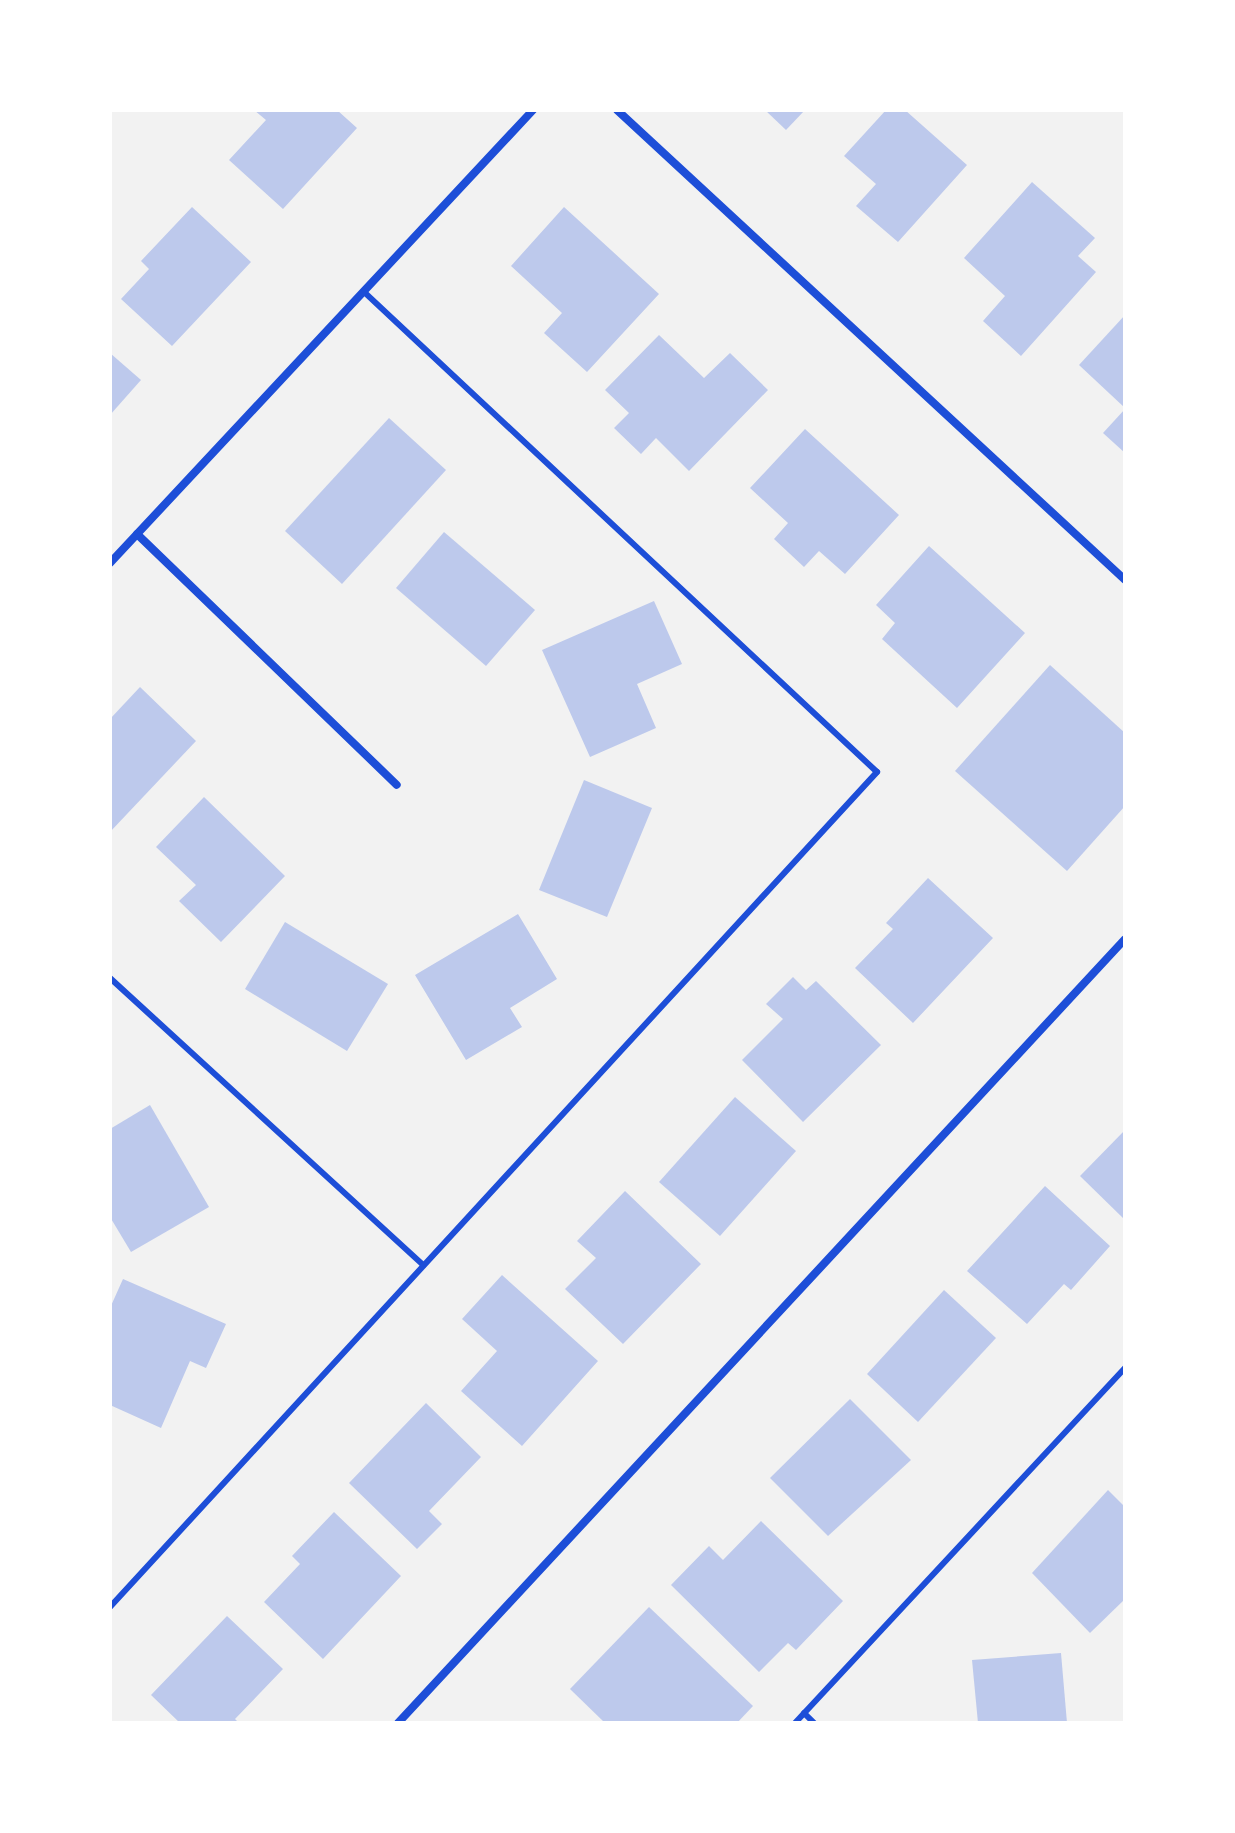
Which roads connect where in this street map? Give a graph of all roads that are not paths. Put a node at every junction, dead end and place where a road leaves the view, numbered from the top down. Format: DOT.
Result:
graph roads {
  1 [pos="533,110"];
  2 [pos="617,110"];
  3 [pos="364,292"];
  4 [pos="137,534"];
  5 [pos="110,563"];
  6 [pos="1125,580"];
  7 [pos="397,785"];
  8 [pos="1125,939"];
  9 [pos="110,978"];
  10 [pos="423,1265"];
  11 [pos="1125,1368"];
  12 [pos="110,1607"];
  13 [pos="804,1713"];
  14 [pos="398,1723"];
  15 [pos="795,1723"];
  16 [pos="814,1723"];
  1 -- 3 [label="street"];
  2 -- 6 [label="street"];
  3 -- 4 [label="street"];
  3 -- 10 [label="lane"];
  4 -- 5 [label="street"];
  4 -- 7 [label="street"];
  8 -- 14 [label="street"];
  9 -- 10 [label="lane"];
  10 -- 12 [label="lane"];
  11 -- 13 [label="lane"];
  13 -- 15 [label="lane"];
  13 -- 16 [label="lane"];
}
